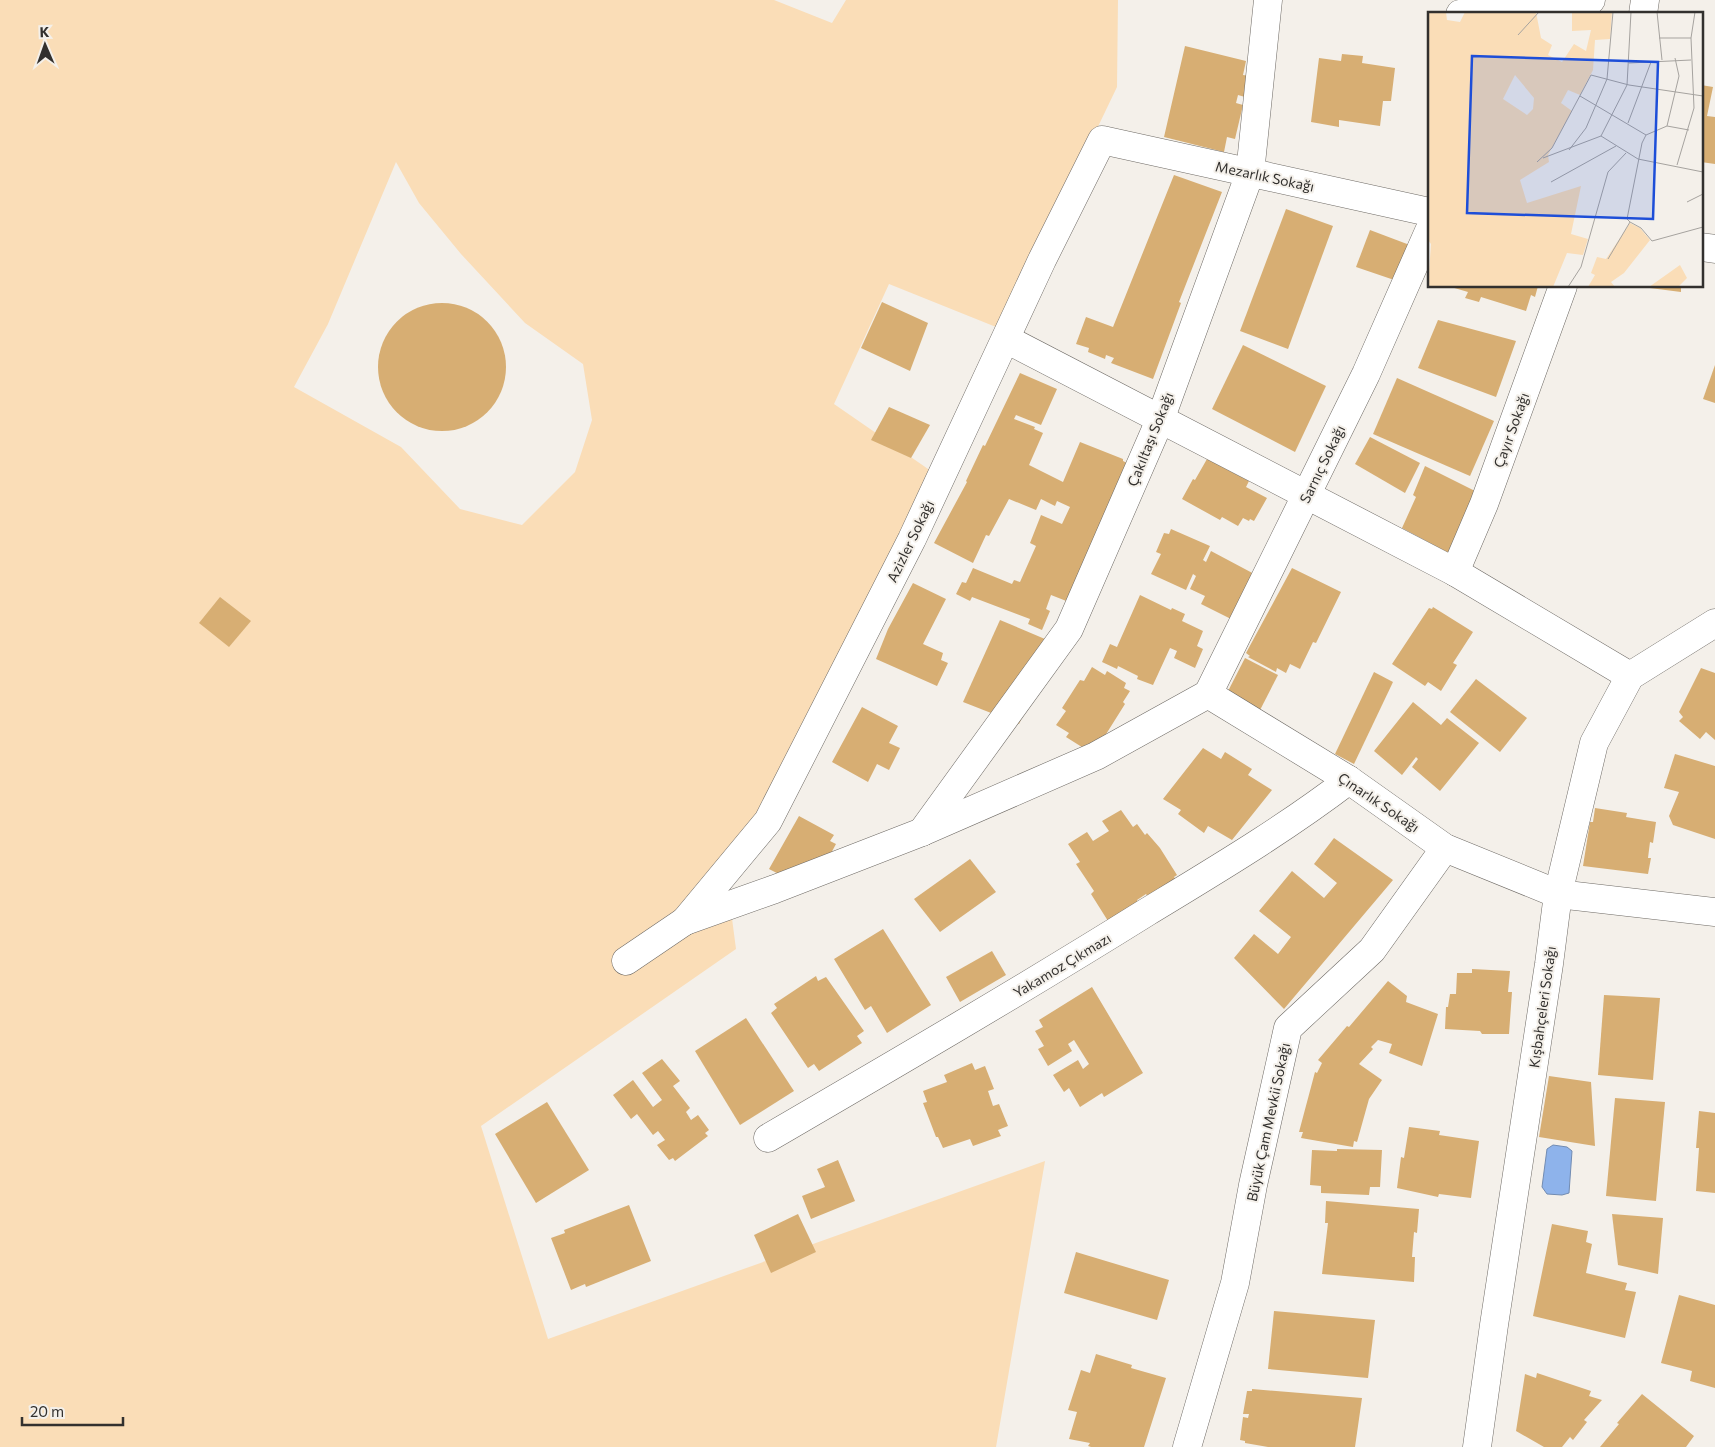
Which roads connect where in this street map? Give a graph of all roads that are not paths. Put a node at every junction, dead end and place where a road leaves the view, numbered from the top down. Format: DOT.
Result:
graph roads {
  1 [pos="1268,0"];
  2 [pos="1591,0"];
  3 [pos="1479,12"];
  4 [pos="1102,140"];
  5 [pos="1250,173"];
  6 [pos="1428,212"];
  7 [pos="1428,233"];
  8 [pos="1702,247"];
  9 [pos="1715,249"];
  10 [pos="1562,288"];
  11 [pos="1006,339"];
  12 [pos="1160,420"];
  13 [pos="1306,496"];
  14 [pos="1455,572"];
  15 [pos="1715,623"];
  16 [pos="1630,676"];
  17 [pos="1208,694"];
  18 [pos="1349,780"];
  19 [pos="922,832"];
  20 [pos="1445,848"];
  21 [pos="1558,894"];
  22 [pos="1715,912"];
  23 [pos="685,921"];
  24 [pos="626,961"];
  25 [pos="768,1138"];
  26 [pos="1187,1447"];
  27 [pos="1477,1447"];
  1 -- 5 [label="street, Çakıltaşı Sokağı"];
  2 -- 3 [label="street"];
  4 -- 5 [label="street, Mezarlık Sokağı"];
  4 -- 11 [label="street, Azizler Sokağı"];
  5 -- 6 [label="street, Mezarlık Sokağı"];
  5 -- 12 [label="street, Çakıltaşı Sokağı"];
  7 -- 13 [label="street, Sarnıç Sokağı"];
  8 -- 9 [label="street"];
  10 -- 14 [label="street, Çayır Sokağı"];
  11 -- 12 [label="street"];
  11 -- 23 [label="street, Azizler Sokağı"];
  12 -- 13 [label="street"];
  12 -- 19 [label="street, Çakıltaşı Sokağı"];
  13 -- 14 [label="street"];
  13 -- 17 [label="street, Sarnıç Sokağı"];
  14 -- 16 [label="street"];
  15 -- 16 [label="street, Kışbahçeleri Sokağı"];
  16 -- 21 [label="street, Kışbahçeleri Sokağı"];
  17 -- 18 [label="street, Çınarlık Sokağı"];
  17 -- 19 [label="street, Azizler Sokağı"];
  18 -- 20 [label="street, Çınarlık Sokağı"];
  18 -- 25 [label="street, Yakamoz Çıkmazı"];
  19 -- 23 [label="street, Azizler Sokağı"];
  20 -- 21 [label="street, Çınarlık Sokağı"];
  20 -- 26 [label="street, Büyük Çam Mevkii Sokağı"];
  21 -- 22 [label="street, Çınarlık Sokağı"];
  21 -- 27 [label="street, Kışbahçeleri Sokağı"];
  23 -- 24 [label="street, Azizler Sokağı"];
}
